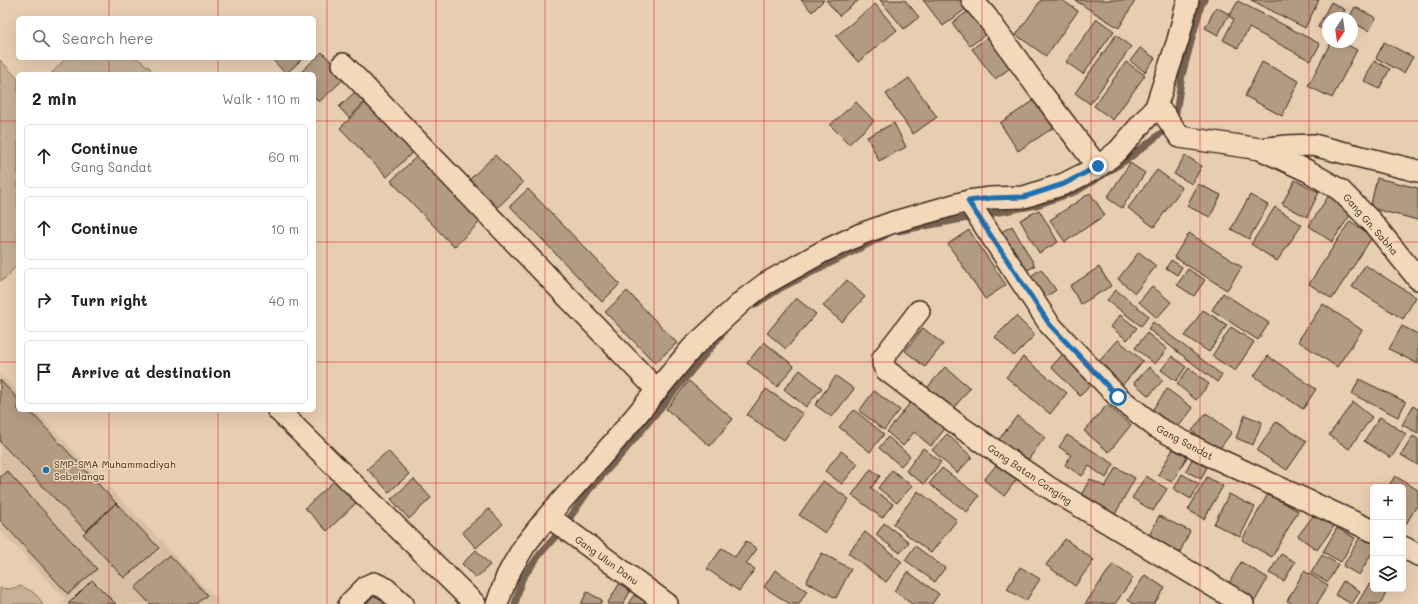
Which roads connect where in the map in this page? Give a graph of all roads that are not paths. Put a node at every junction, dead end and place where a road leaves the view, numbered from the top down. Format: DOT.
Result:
graph roads {
  1 [pos="972,0"];
  2 [pos="1188,0"];
  3 [pos="343,64"];
  4 [pos="1160,110"];
  5 [pos="1260,149"];
  6 [pos="1098,166"];
  7 [pos="1418,171"];
  8 [pos="975,212"];
  9 [pos="1418,279"];
  10 [pos="919,311"];
  11 [pos="657,390"];
  12 [pos="280,412"];
  13 [pos="553,520"];
  14 [pos="1370,530"];
  15 [pos="1406,549"];
  16 [pos="1418,555"];
  17 [pos="349,604"];
  18 [pos="403,604"];
  19 [pos="475,604"];
  20 [pos="497,604"];
  21 [pos="667,604"];
  22 [pos="1243,604"];
  1 -- 6 [label="street"];
  2 -- 4 [label="street"];
  3 -- 11 [label="street"];
  4 -- 5 [label="street, Gang Gn. Sabha"];
  4 -- 6 [label="street"];
  5 -- 7 [label="street"];
  5 -- 9 [label="street, Gang Gn. Sabha"];
  6 -- 8 [label="street"];
  8 -- 11 [label="street"];
  8 -- 14 [label="street, Gang Sandat"];
  10 -- 22 [label="street, Gang Batan Canging"];
  11 -- 13 [label="street"];
  12 -- 19 [label="street"];
  13 -- 20 [label="street"];
  13 -- 21 [label="street, Gang Ulun Danu"];
  15 -- 16 [label="street"];
  17 -- 18 [label="street"];
}
